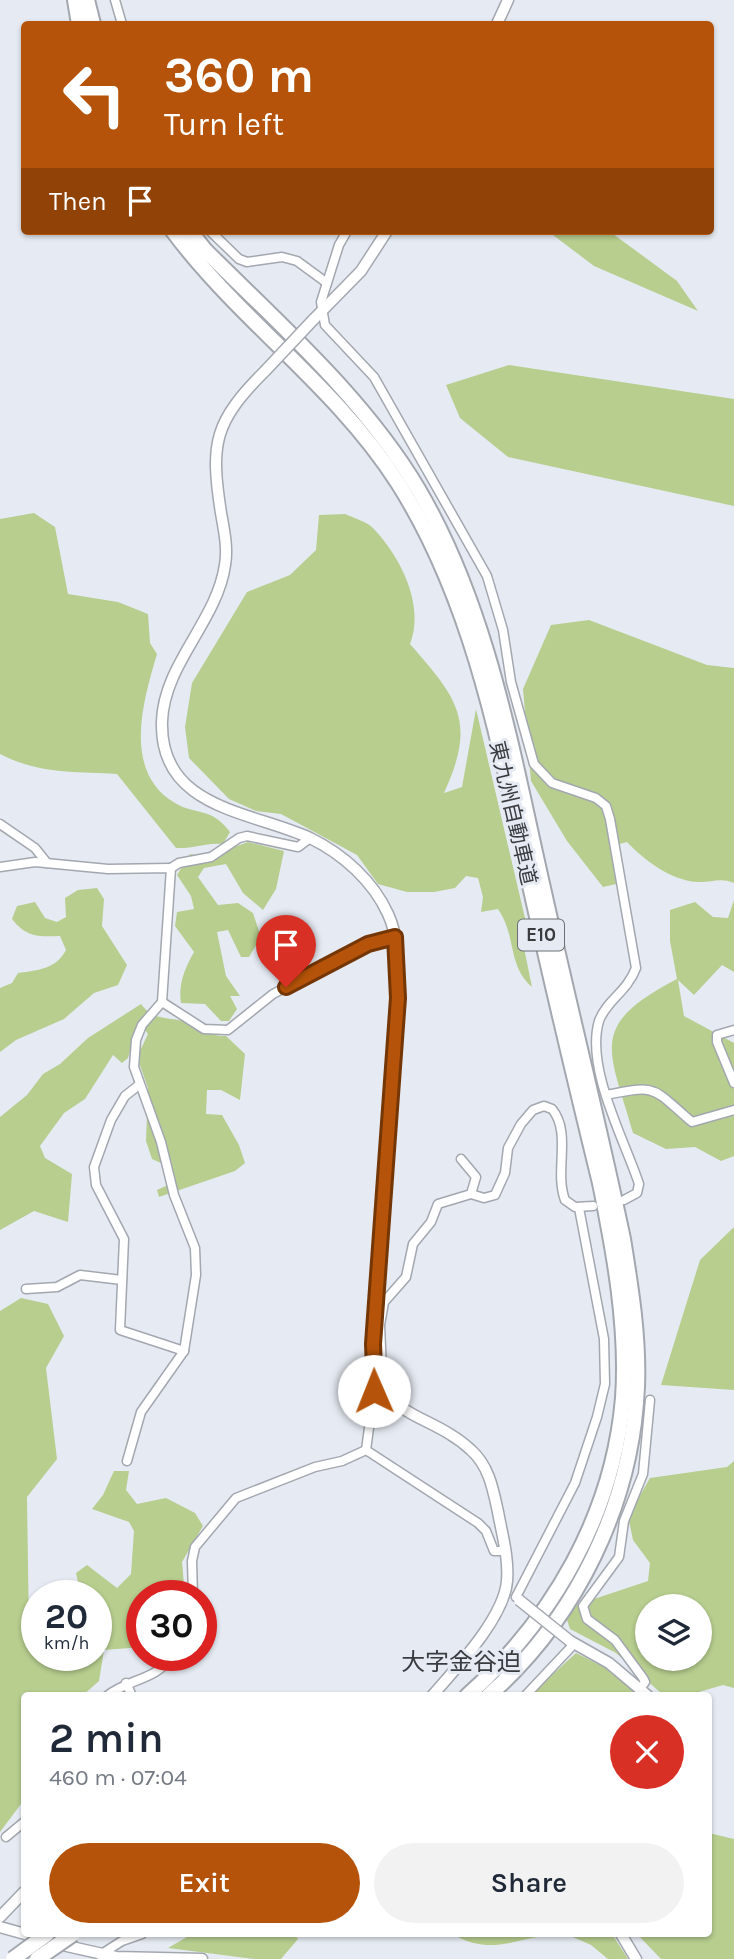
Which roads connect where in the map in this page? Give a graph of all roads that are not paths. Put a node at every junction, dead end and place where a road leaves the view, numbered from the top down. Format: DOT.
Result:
graph roads {
  1 [pos="75,0"];
  2 [pos="87,0"];
  3 [pos="115,0"];
  4 [pos="508,0"];
  5 [pos="78,21"];
  6 [pos="92,21"];
  7 [pos="121,21"];
  8 [pos="498,21"];
  9 [pos="176,235"];
  10 [pos="193,235"];
  11 [pos="214,235"];
  12 [pos="345,235"];
  13 [pos="384,235"];
  14 [pos="327,282"];
  15 [pos="317,316"];
  16 [pos="0,824"];
  17 [pos="310,838"];
  18 [pos="47,863"];
  19 [pos="0,867"];
  20 [pos="172,868"];
  21 [pos="395,937"];
  22 [pos="162,1002"];
  23 [pos="734,1030"];
  24 [pos="734,1083"];
  25 [pos="139,1085"];
  26 [pos="606,1095"];
  27 [pos="734,1110"];
  28 [pos="461,1159"];
  29 [pos="471,1194"];
  30 [pos="624,1200"];
  31 [pos="593,1206"];
  32 [pos="579,1208"];
  33 [pos="122,1280"];
  34 [pos="26,1289"];
  35 [pos="184,1351"];
  36 [pos="378,1377"];
  37 [pos="650,1400"];
  38 [pos="366,1450"];
  39 [pos="127,1461"];
  40 [pos="505,1551"];
  41 [pos="193,1580"];
  42 [pos="506,1590"];
  43 [pos="517,1598"];
  44 [pos="572,1642"];
  45 [pos="159,1671"];
  46 [pos="126,1683"];
  47 [pos="113,1692"];
  48 [pos="130,1692"];
  49 [pos="435,1692"];
  50 [pos="471,1692"];
  51 [pos="492,1692"];
  52 [pos="528,1692"];
  53 [pos="644,1692"];
  54 [pos="21,1824"];
  55 [pos="6,1837"];
  56 [pos="21,1895"];
  57 [pos="0,1917"];
  58 [pos="0,1927"];
  59 [pos="21,1933"];
  60 [pos="33,1937"];
  61 [pos="43,1937"];
  62 [pos="69,1937"];
  63 [pos="133,1937"];
  64 [pos="623,1937"];
  65 [pos="95,1956"];
  66 [pos="126,1958"];
  67 [pos="13,1959"];
  68 [pos="37,1959"];
  69 [pos="202,1959"];
  70 [pos="636,1959"];
  1 -- 5 [label="highway"];
  2 -- 6 [label="highway"];
  3 -- 7 [label="street"];
  4 -- 8 [label="street"];
  9 -- 50 [label="highway, 東九州自動車道 / E10"];
  10 -- 51 [label="highway, 東九州自動車道 / E10"];
  11 -- 14 [label="street"];
  12 -- 14 [label="street"];
  13 -- 15 [label="street"];
  14 -- 15 [label="street"];
  15 -- 17 [label="street, bridge"];
  15 -- 26 [label="street"];
  16 -- 18 [label="street"];
  17 -- 20 [label="street"];
  17 -- 21 [label="street"];
  18 -- 19 [label="street"];
  18 -- 20 [label="street"];
  20 -- 22 [label="street"];
  21 -- 22 [label="street"];
  21 -- 36 [label="street"];
  22 -- 25 [label="street"];
  23 -- 24 [label="street"];
  25 -- 33 [label="street"];
  25 -- 35 [label="street"];
  26 -- 27 [label="street"];
  26 -- 30 [label="street"];
  28 -- 29 [label="street"];
  29 -- 32 [label="street"];
  29 -- 36 [label="street"];
  31 -- 32 [label="street"];
  32 -- 43 [label="street"];
  33 -- 34 [label="street"];
  33 -- 35 [label="street"];
  35 -- 39 [label="street"];
  36 -- 38 [label="street"];
  36 -- 40 [label="street"];
  37 -- 53 [label="street"];
  38 -- 40 [label="street"];
  38 -- 41 [label="street"];
  40 -- 42 [label="street"];
  42 -- 43 [label="street"];
  42 -- 49 [label="street"];
  43 -- 44 [label="street, bridge"];
  44 -- 52 [label="street"];
  44 -- 53 [label="street"];
  45 -- 46 [label="street"];
  46 -- 47 [label="street"];
  46 -- 48 [label="street"];
  54 -- 55 [label="street"];
  56 -- 57 [label="street"];
  58 -- 59 [label="street"];
  60 -- 65 [label="street"];
  61 -- 67 [label="highway, bridge"];
  62 -- 68 [label="highway, bridge"];
  63 -- 65 [label="street"];
  64 -- 70 [label="street"];
  65 -- 66 [label="street"];
  66 -- 69 [label="street"];
}
